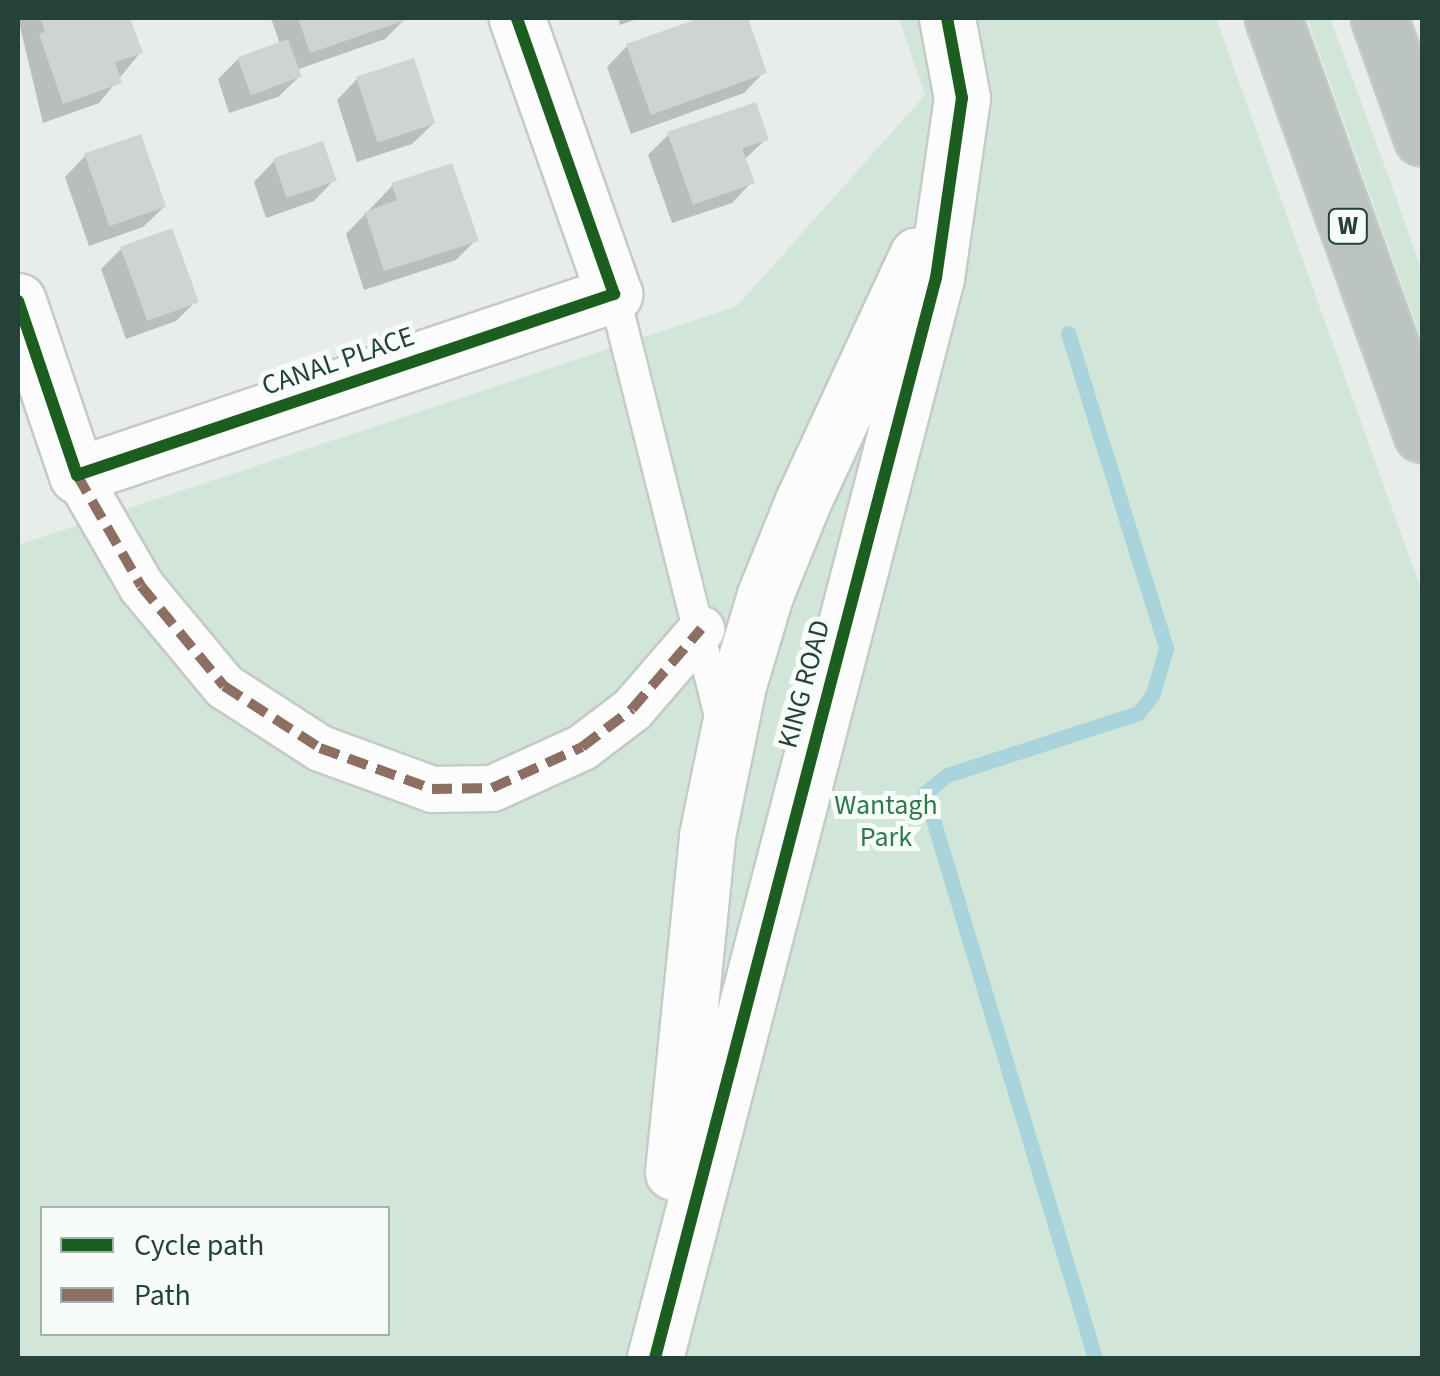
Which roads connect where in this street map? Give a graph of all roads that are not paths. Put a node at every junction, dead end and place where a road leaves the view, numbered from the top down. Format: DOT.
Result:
graph roads {
  1 [pos="517,18"];
  2 [pos="947,18"];
  3 [pos="1273,18"];
  4 [pos="1379,18"];
  5 [pos="1422,138"];
  6 [pos="955,176"];
  7 [pos="614,294"];
  8 [pos="18,300"];
  9 [pos="1422,434"];
  10 [pos="77,476"];
  11 [pos="701,630"];
  12 [pos="726,744"];
  13 [pos="653,1358"];
  1 -- 7 [label="street"];
  2 -- 6 [label="street, KING ROAD"];
  3 -- 9 [label="highway, W"];
  4 -- 5 [label="highway"];
  6 -- 12 [label="street, KING ROAD"];
  6 -- 13 [label="street, KING ROAD"];
  7 -- 10 [label="street, CANAL PLACE"];
  7 -- 11 [label="lane"];
  8 -- 10 [label="street"];
  10 -- 11 [label="street"];
  11 -- 12 [label="lane"];
  12 -- 13 [label="street, KING ROAD"];
}
